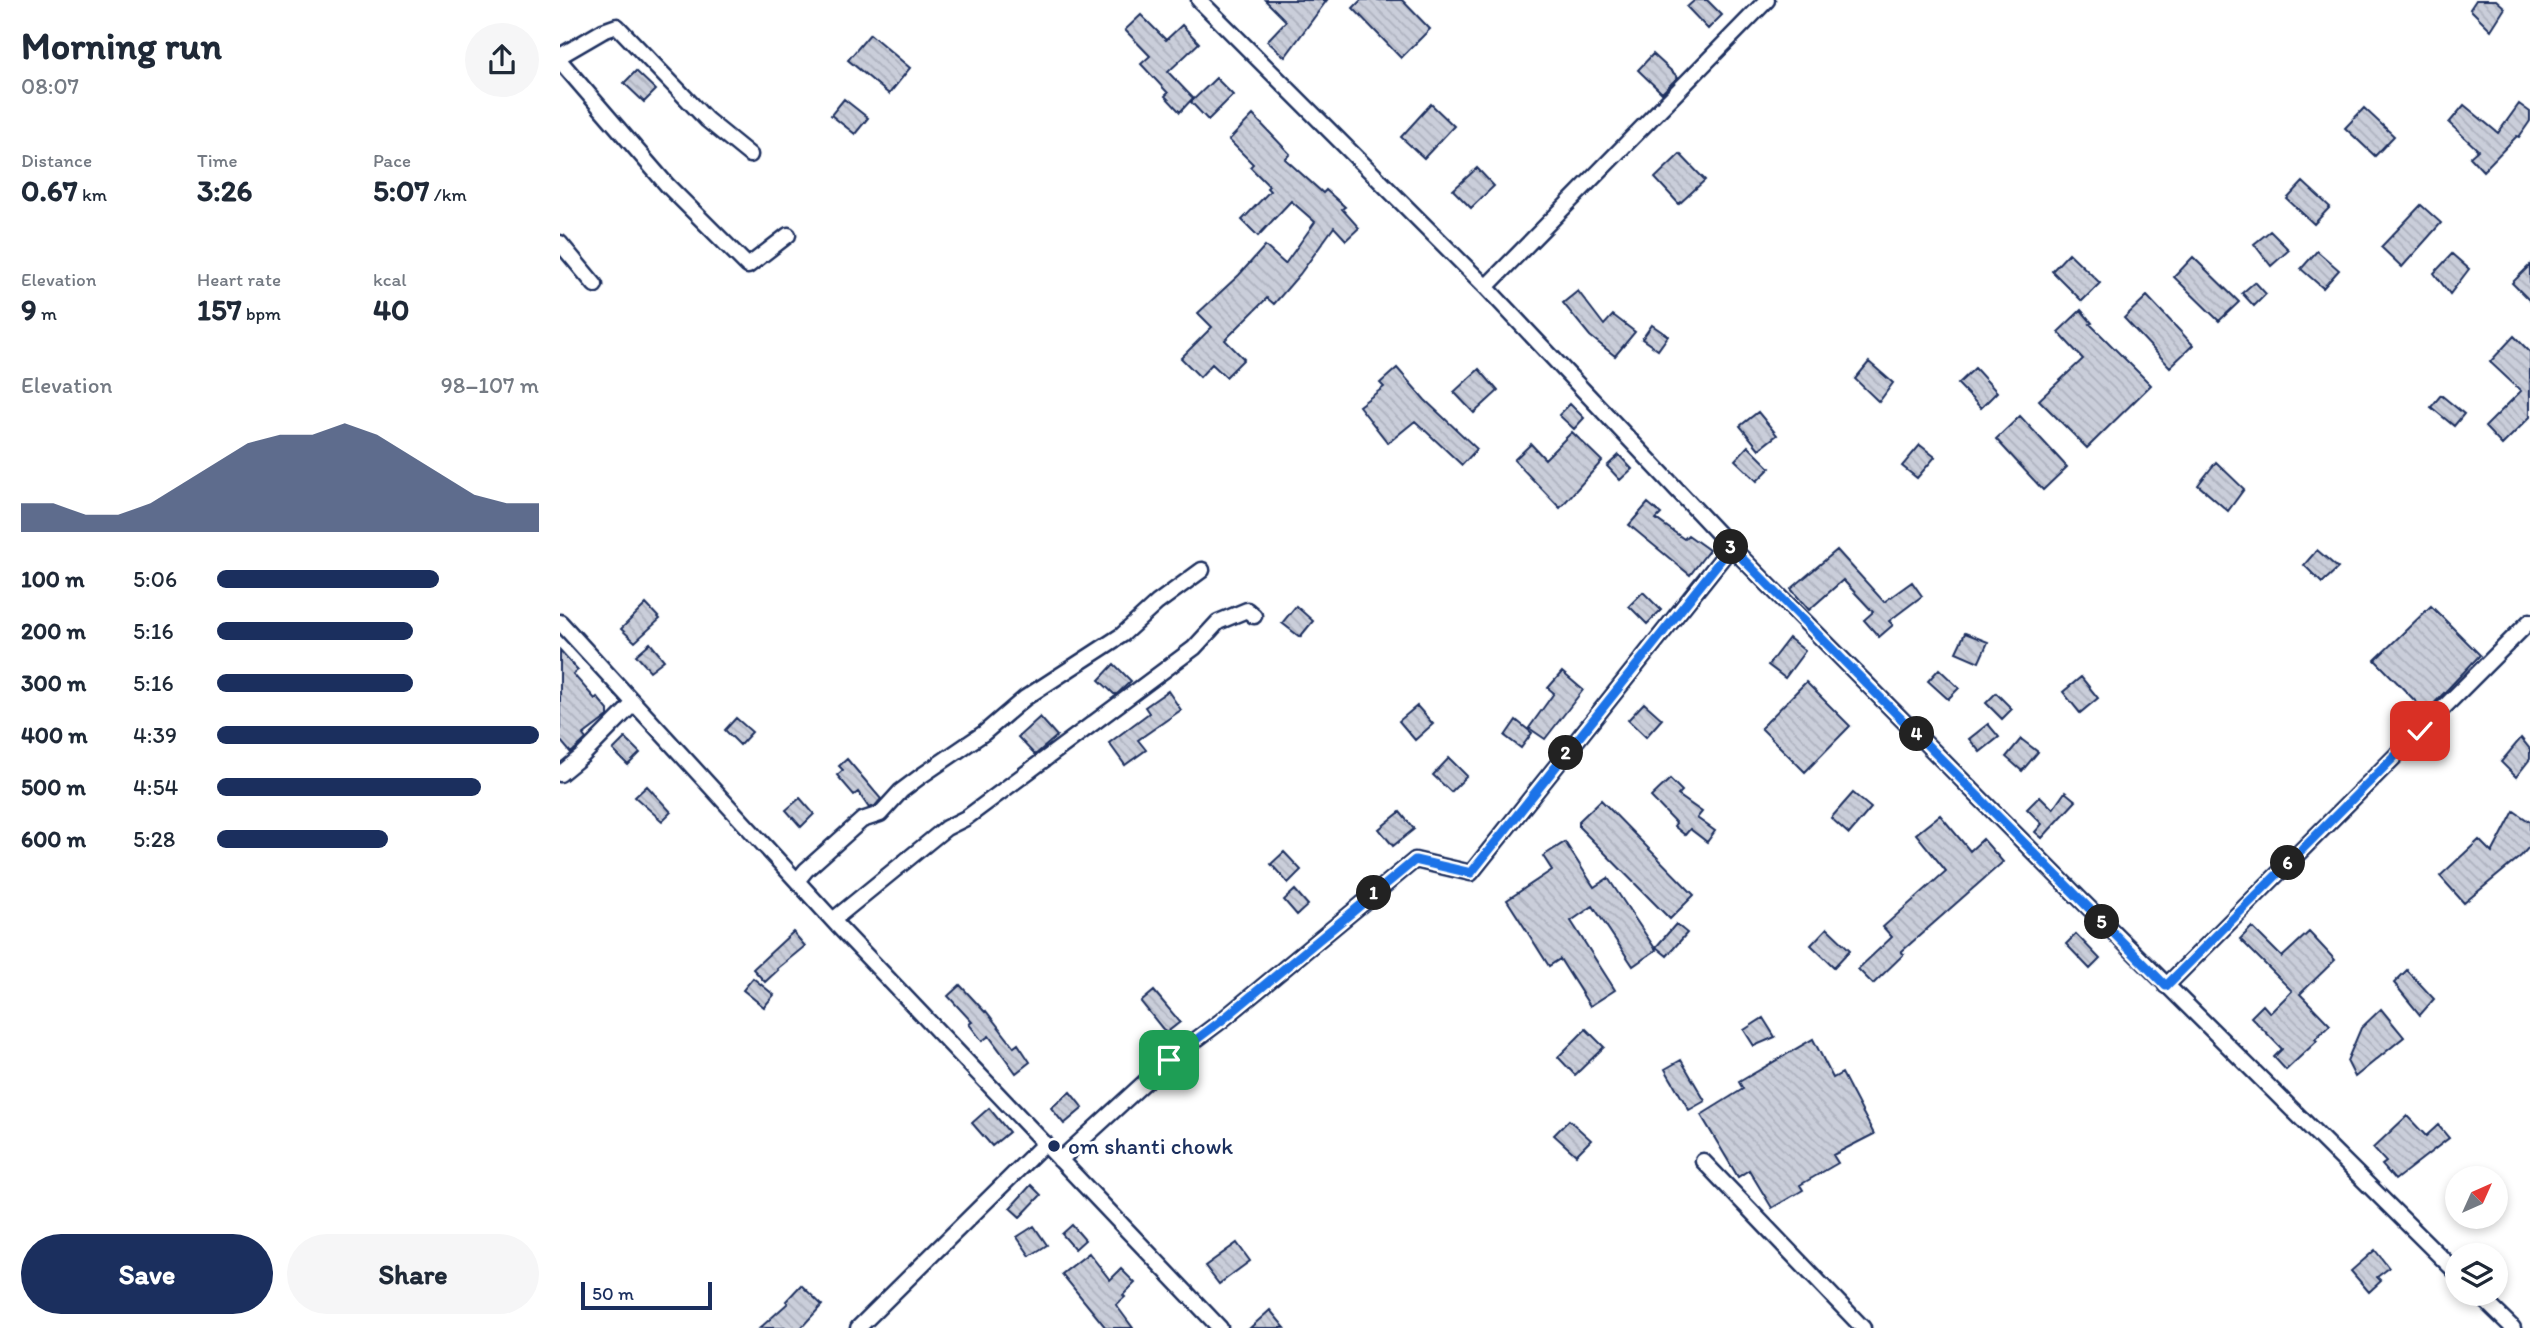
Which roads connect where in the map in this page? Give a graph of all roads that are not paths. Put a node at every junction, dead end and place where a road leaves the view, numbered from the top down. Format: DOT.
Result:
graph roads {
  1 [pos="1199,0"];
  2 [pos="1767,0"];
  3 [pos="560,59"];
  4 [pos="750,155"];
  5 [pos="788,235"];
  6 [pos="560,243"];
  7 [pos="595,285"];
  8 [pos="1486,287"];
  9 [pos="1731,547"];
  10 [pos="1202,570"];
  11 [pos="1254,616"];
  12 [pos="2530,621"];
  13 [pos="560,622"];
  14 [pos="634,703"];
  15 [pos="560,774"];
  16 [pos="797,881"];
  17 [pos="833,920"];
  18 [pos="2166,986"];
  19 [pos="1045,1143"];
  20 [pos="1060,1160"];
  21 [pos="1703,1161"];
  22 [pos="2445,1261"];
  23 [pos="2490,1306"];
  24 [pos="858,1328"];
  25 [pos="1220,1328"];
  26 [pos="1863,1328"];
  27 [pos="2513,1328"];
  1 -- 8 [label="street"];
  2 -- 8 [label="street"];
  3 -- 4 [label="street"];
  3 -- 5 [label="street"];
  6 -- 7 [label="street"];
  8 -- 9 [label="street"];
  9 -- 18 [label="street"];
  9 -- 20 [label="street"];
  10 -- 16 [label="street"];
  11 -- 17 [label="street"];
  12 -- 18 [label="street"];
  13 -- 14 [label="street"];
  14 -- 15 [label="street"];
  14 -- 16 [label="street"];
  16 -- 17 [label="street"];
  17 -- 19 [label="street"];
  18 -- 22 [label="street"];
  19 -- 20 [label="street"];
  19 -- 24 [label="street"];
  20 -- 25 [label="street"];
  21 -- 26 [label="street"];
  23 -- 27 [label="street"];
}
